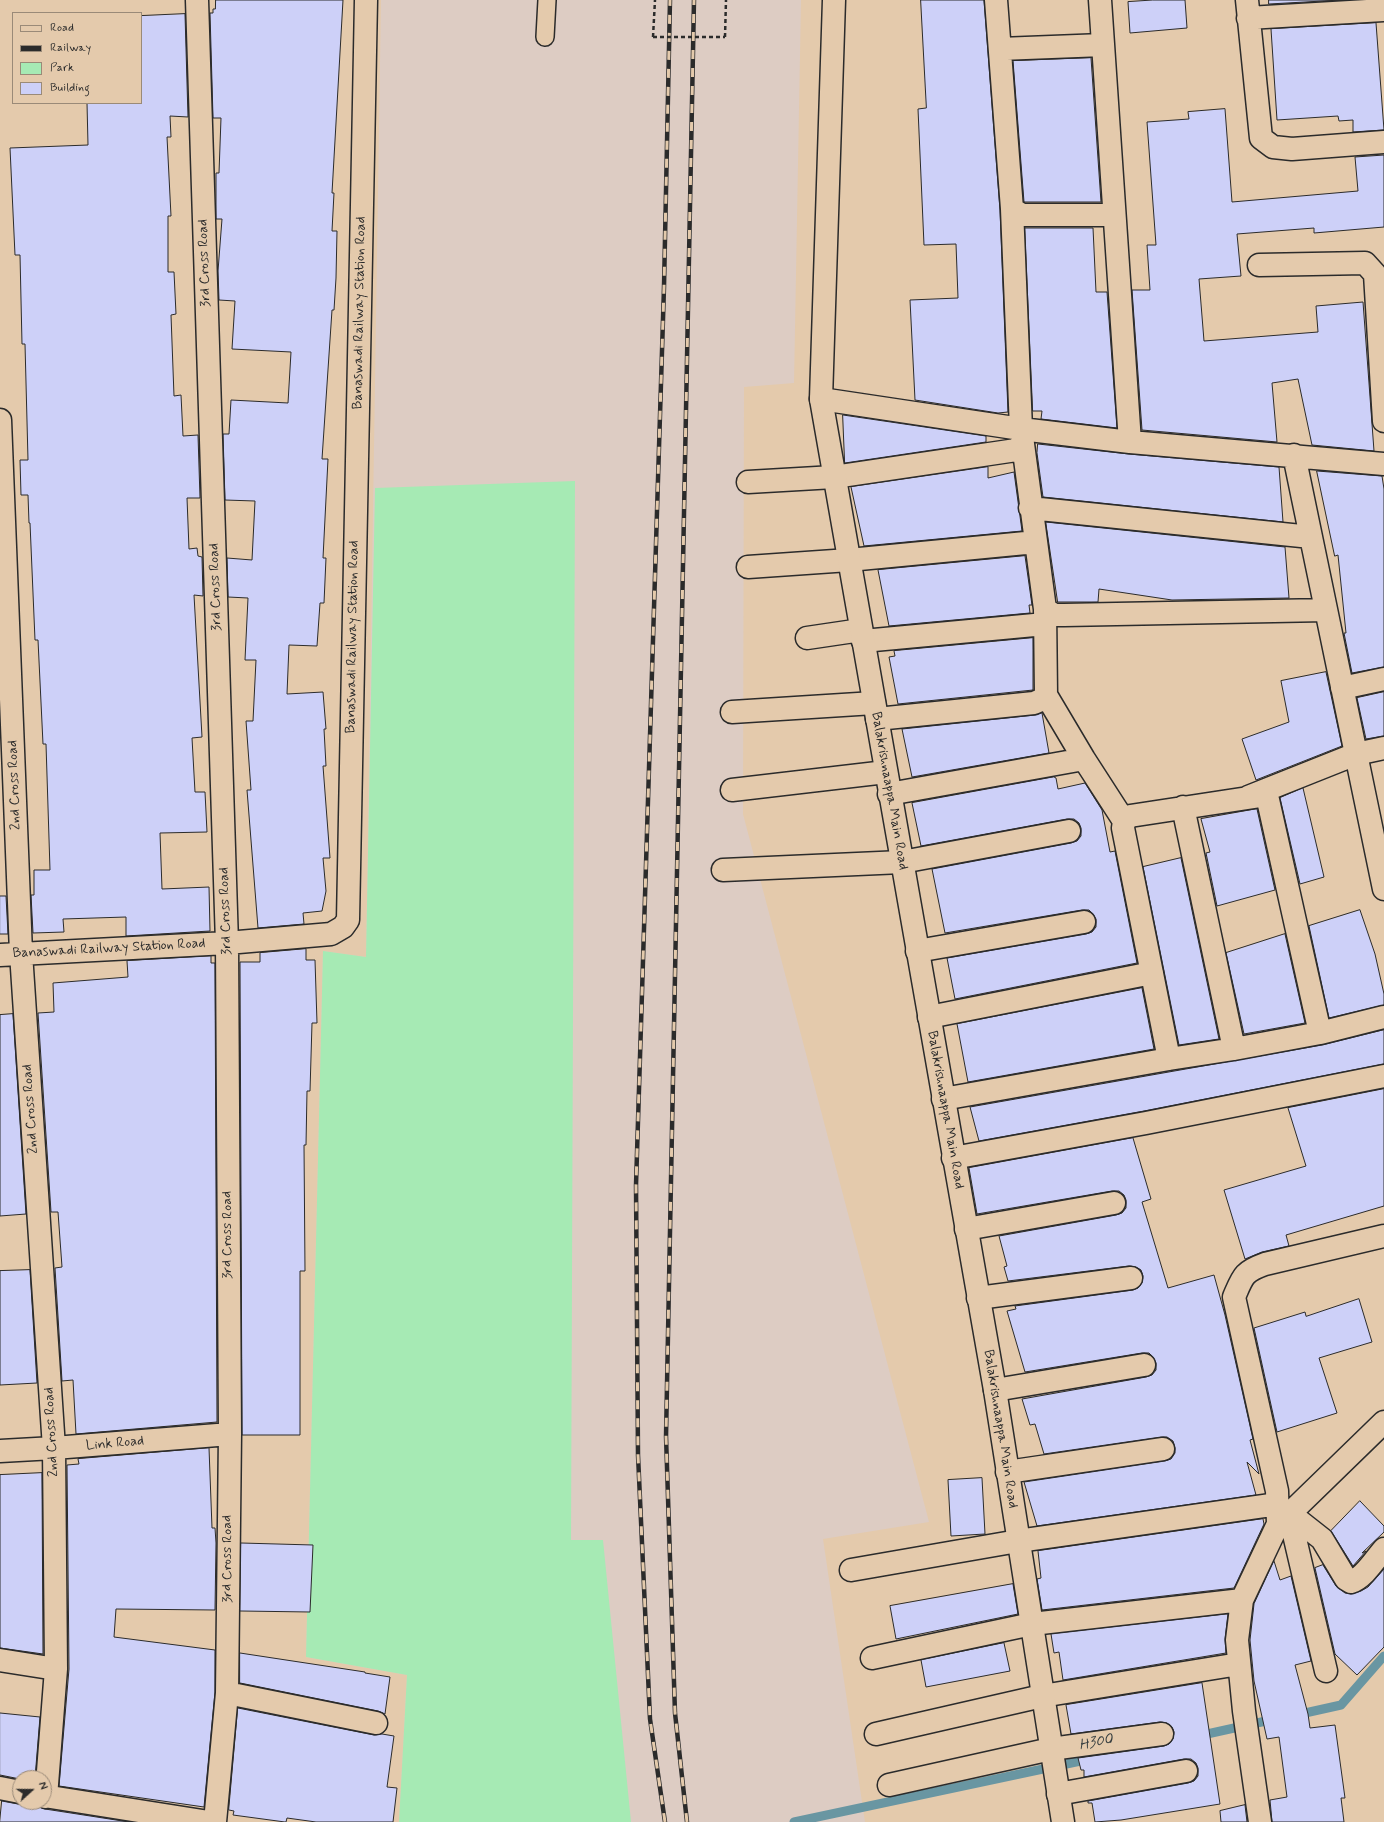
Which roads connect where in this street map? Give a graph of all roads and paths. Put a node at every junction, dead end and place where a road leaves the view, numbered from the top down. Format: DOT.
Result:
graph roads {
  1 [pos="197,0"];
  2 [pos="366,0"];
  3 [pos="548,0"];
  4 [pos="655,0"];
  5 [pos="726,0"];
  6 [pos="834,0"];
  7 [pos="996,0"];
  8 [pos="1100,0"];
  9 [pos="1247,9"];
  10 [pos="1384,10"];
  11 [pos="545,37"];
  12 [pos="1103,45"];
  13 [pos="1000,49"];
  14 [pos="1384,142"];
  15 [pos="1012,209"];
  16 [pos="1114,215"];
  17 [pos="1259,266"];
  18 [pos="821,399"];
  19 [pos="0,420"];
  20 [pos="1384,421"];
  21 [pos="1022,439"];
  22 [pos="1130,442"];
  23 [pos="1294,455"];
  24 [pos="1384,464"];
  25 [pos="1,470"];
  26 [pos="834,477"];
  27 [pos="748,482"];
  28 [pos="1030,508"];
  29 [pos="1311,537"];
  30 [pos="1036,542"];
  31 [pos="849,560"];
  32 [pos="748,567"];
  33 [pos="1326,610"];
  34 [pos="1045,616"];
  35 [pos="862,636"];
  36 [pos="807,638"];
  37 [pos="1384,679"];
  38 [pos="1342,688"];
  39 [pos="1046,695"];
  40 [pos="875,711"];
  41 [pos="732,712"];
  42 [pos="1384,748"];
  43 [pos="1356,754"];
  44 [pos="1084,760"];
  45 [pos="886,772"];
  46 [pos="732,790"];
  47 [pos="890,794"];
  48 [pos="1245,798"];
  49 [pos="1184,807"];
  50 [pos="1124,821"];
  51 [pos="1069,831"];
  52 [pos="1380,852"];
  53 [pos="902,862"];
  54 [pos="723,870"];
  55 [pos="1384,889"];
  56 [pos="1084,922"];
  57 [pos="227,943"];
  58 [pos="917,952"];
  59 [pos="11,954"];
  60 [pos="1152,973"];
  61 [pos="929,1017"];
  62 [pos="1384,1017"];
  63 [pos="1320,1032"];
  64 [pos="1234,1049"];
  65 [pos="1169,1059"];
  66 [pos="1384,1076"];
  67 [pos="943,1099"];
  68 [pos="953,1158"];
  69 [pos="1114,1203"];
  70 [pos="966,1229"];
  71 [pos="1384,1236"];
  72 [pos="1131,1278"];
  73 [pos="978,1298"];
  74 [pos="1144,1365"];
  75 [pos="994,1390"];
  76 [pos="1384,1422"];
  77 [pos="230,1434"];
  78 [pos="54,1448"];
  79 [pos="1162,1449"];
  80 [pos="0,1450"];
  81 [pos="1007,1472"];
  82 [pos="1282,1514"];
  83 [pos="1018,1541"];
  84 [pos="1384,1550"];
  85 [pos="851,1570"];
  86 [pos="1242,1600"];
  87 [pos="1032,1624"];
  88 [pos="872,1658"];
  89 [pos="0,1660"];
  90 [pos="1239,1664"];
  91 [pos="56,1669"];
  92 [pos="1326,1671"];
  93 [pos="227,1693"];
  94 [pos="1042,1696"];
  95 [pos="376,1723"];
  96 [pos="876,1734"];
  97 [pos="1162,1734"];
  98 [pos="1051,1750"];
  99 [pos="47,1770"];
  100 [pos="1186,1771"];
  101 [pos="889,1785"];
  102 [pos="0,1788"];
  103 [pos="1057,1788"];
  104 [pos="12,1790"];
  105 [pos="52,1797"];
  106 [pos="209,1822"];
  107 [pos="215,1822"];
  108 [pos="1063,1822"];
  109 [pos="1260,1822"];
  1 -- 57 [label="street, 3rd Cross Road"];
  2 -- 57 [label="street, Banaswadi Railway Station Road"];
  3 -- 11 [label="lane"];
  4 -- 5 [label="path, bridge"];
  6 -- 18 [label="street, Balakrishnaappa Main Road"];
  7 -- 13 [label="street"];
  8 -- 12 [label="street"];
  9 -- 10 [label="street"];
  9 -- 14 [label="street"];
  12 -- 13 [label="street"];
  12 -- 16 [label="street"];
  13 -- 15 [label="street"];
  15 -- 16 [label="street"];
  15 -- 21 [label="street"];
  16 -- 22 [label="street"];
  17 -- 20 [label="street"];
  18 -- 21 [label="street"];
  18 -- 26 [label="street, Balakrishnaappa Main Road"];
  19 -- 25 [label="street, 2nd Cross Road"];
  21 -- 22 [label="street"];
  21 -- 26 [label="street"];
  21 -- 28 [label="street"];
  22 -- 23 [label="street"];
  23 -- 24 [label="street"];
  23 -- 29 [label="street"];
  25 -- 59 [label="street, 2nd Cross Road"];
  26 -- 27 [label="street"];
  26 -- 31 [label="street, Balakrishnaappa Main Road"];
  28 -- 29 [label="street"];
  28 -- 30 [label="street"];
  29 -- 33 [label="street"];
  30 -- 31 [label="street"];
  30 -- 34 [label="street"];
  31 -- 32 [label="street"];
  31 -- 35 [label="street, Balakrishnaappa Main Road"];
  33 -- 34 [label="street"];
  33 -- 38 [label="street"];
  34 -- 35 [label="street"];
  34 -- 39 [label="street"];
  35 -- 36 [label="street"];
  35 -- 40 [label="street, Balakrishnaappa Main Road"];
  37 -- 38 [label="street"];
  38 -- 43 [label="street"];
  39 -- 40 [label="street"];
  39 -- 44 [label="street"];
  40 -- 41 [label="street"];
  40 -- 45 [label="street, Balakrishnaappa Main Road"];
  42 -- 43 [label="street"];
  43 -- 48 [label="street"];
  43 -- 52 [label="street"];
  44 -- 47 [label="street"];
  44 -- 50 [label="street"];
  45 -- 46 [label="street"];
  45 -- 47 [label="street, Balakrishnaappa Main Road"];
  47 -- 53 [label="street, Balakrishnaappa Main Road"];
  48 -- 49 [label="street"];
  48 -- 63 [label="street"];
  49 -- 50 [label="street"];
  49 -- 64 [label="street"];
  50 -- 60 [label="street"];
  51 -- 53 [label="street"];
  52 -- 55 [label="street"];
  53 -- 54 [label="street"];
  53 -- 58 [label="street, Balakrishnaappa Main Road"];
  56 -- 58 [label="street"];
  57 -- 59 [label="street, Banaswadi Railway Station Road"];
  57 -- 77 [label="street, 3rd Cross Road"];
  58 -- 61 [label="street, Balakrishnaappa Main Road"];
  59 -- 78 [label="street, 2nd Cross Road"];
  60 -- 61 [label="street"];
  60 -- 65 [label="street"];
  61 -- 67 [label="street, Balakrishnaappa Main Road"];
  62 -- 63 [label="street"];
  63 -- 64 [label="street"];
  64 -- 65 [label="street"];
  65 -- 67 [label="street"];
  66 -- 68 [label="street"];
  67 -- 68 [label="street, Balakrishnaappa Main Road"];
  68 -- 70 [label="street, Balakrishnaappa Main Road"];
  69 -- 70 [label="street"];
  70 -- 73 [label="street, Balakrishnaappa Main Road"];
  71 -- 82 [label="street"];
  72 -- 73 [label="street"];
  73 -- 75 [label="street, Balakrishnaappa Main Road"];
  74 -- 75 [label="street"];
  75 -- 81 [label="street, Balakrishnaappa Main Road"];
  76 -- 82 [label="street"];
  77 -- 78 [label="street, Link Road"];
  77 -- 93 [label="street, 3rd Cross Road"];
  78 -- 80 [label="street, Link Road"];
  78 -- 91 [label="street, 2nd Cross Road"];
  79 -- 81 [label="street"];
  81 -- 83 [label="street, Balakrishnaappa Main Road"];
  82 -- 83 [label="street"];
  82 -- 84 [label="street"];
  82 -- 86 [label="street"];
  82 -- 92 [label="street"];
  83 -- 85 [label="street"];
  83 -- 87 [label="street, Balakrishnaappa Main Road"];
  86 -- 87 [label="street"];
  86 -- 90 [label="street"];
  87 -- 88 [label="street"];
  87 -- 94 [label="street, Balakrishnaappa Main Road"];
  89 -- 91 [label="street"];
  90 -- 94 [label="street"];
  90 -- 109 [label="street"];
  91 -- 99 [label="street, 2nd Cross Road"];
  93 -- 95 [label="street"];
  93 -- 107 [label="street, 3rd Cross Road"];
  94 -- 96 [label="street"];
  94 -- 98 [label="street, Balakrishnaappa Main Road"];
  97 -- 98 [label="street"];
  98 -- 101 [label="street"];
  98 -- 103 [label="street, Balakrishnaappa Main Road"];
  100 -- 103 [label="street"];
  102 -- 104 [label="street"];
  103 -- 108 [label="street, Balakrishnaappa Main Road"];
  105 -- 106 [label="street"];
}
